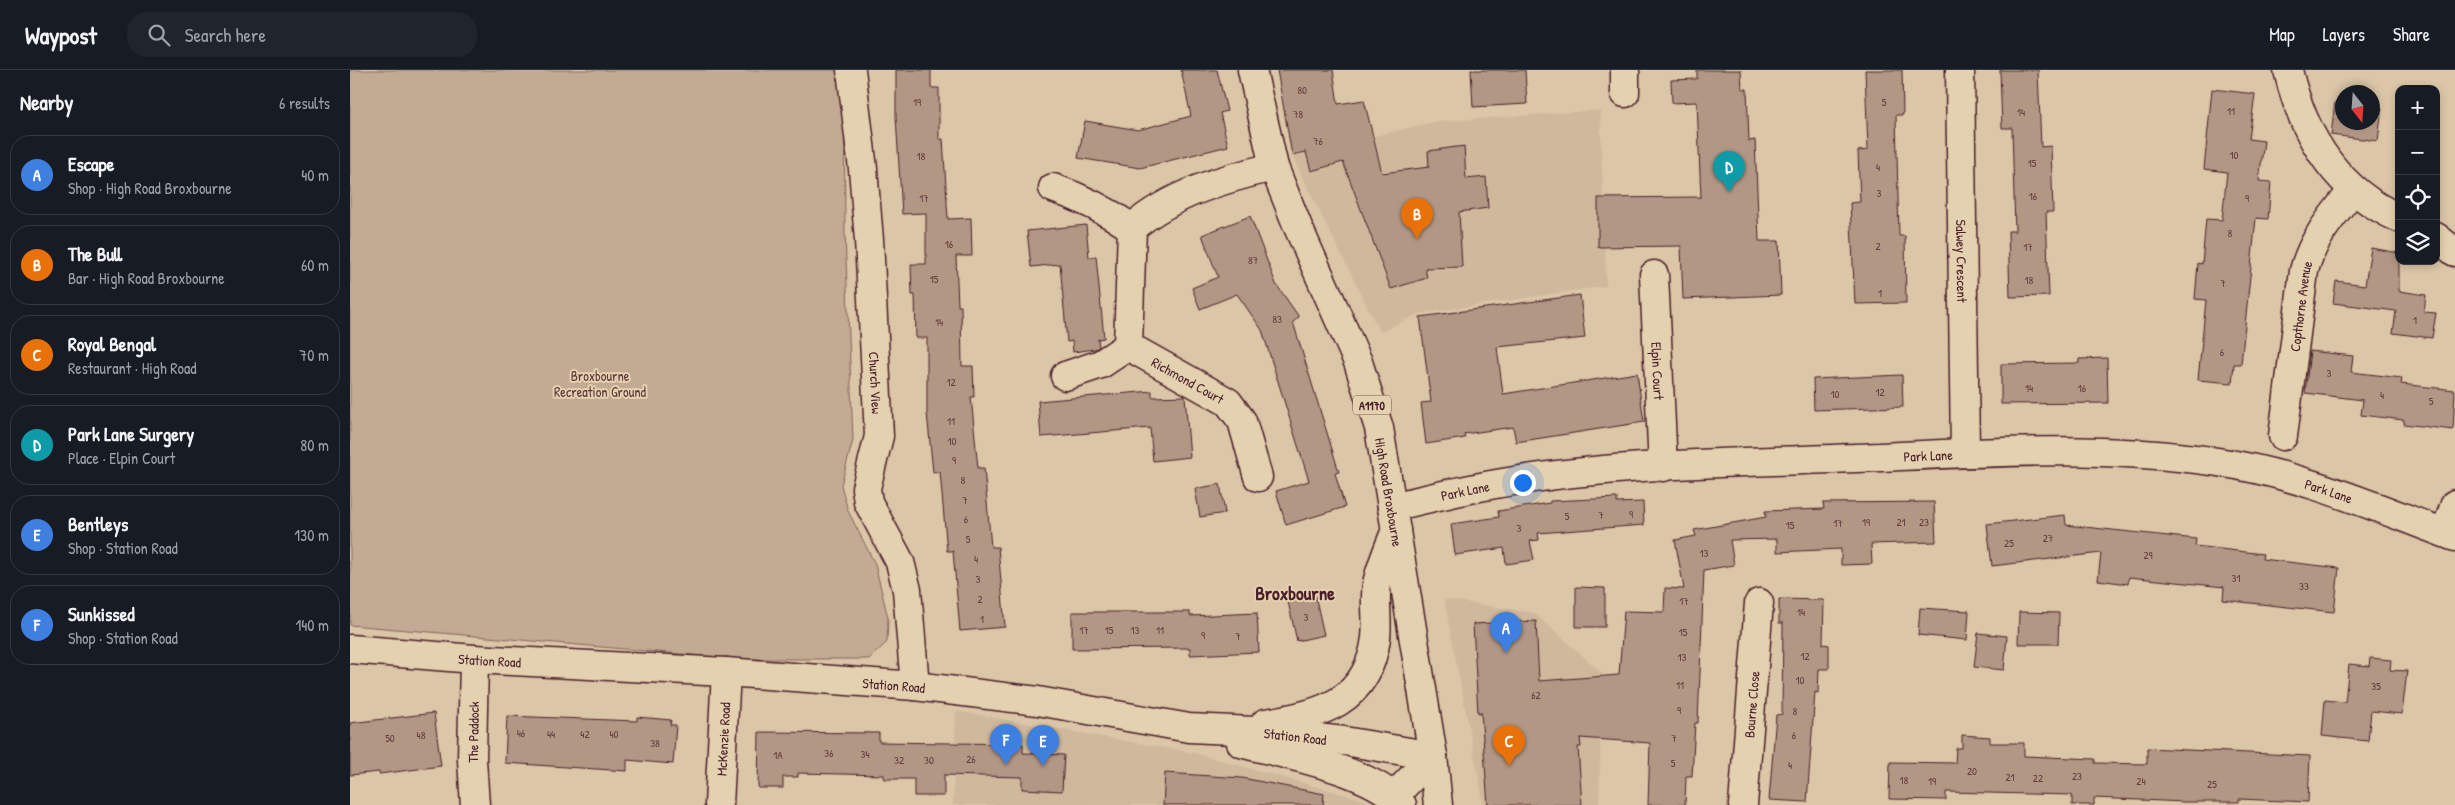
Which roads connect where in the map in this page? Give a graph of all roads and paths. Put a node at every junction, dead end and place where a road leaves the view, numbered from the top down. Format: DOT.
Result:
graph roads {
  1 [pos="851,70"];
  2 [pos="1252,70"];
  3 [pos="1960,70"];
  4 [pos="2288,70"];
  5 [pos="1274,167"];
  6 [pos="1053,188"];
  7 [pos="2353,190"];
  8 [pos="2395,216"];
  9 [pos="1132,228"];
  10 [pos="2440,240"];
  11 [pos="2455,252"];
  12 [pos="1654,275"];
  13 [pos="1128,346"];
  14 [pos="1066,376"];
  15 [pos="2283,436"];
  16 [pos="1965,453"];
  17 [pos="1663,467"];
  18 [pos="1258,477"];
  19 [pos="2455,504"];
  20 [pos="1394,518"];
  21 [pos="2450,535"];
  22 [pos="1760,603"];
  23 [pos="350,649"];
  24 [pos="474,660"];
  25 [pos="726,672"];
  26 [pos="914,686"];
  27 [pos="1189,728"];
  28 [pos="1433,756"];
  29 [pos="1398,801"];
  30 [pos="476,805"];
  31 [pos="719,805"];
  32 [pos="1438,805"];
  33 [pos="1743,805"];
  1 -- 26 [label="street, Church View"];
  2 -- 5 [label="street, High Road Broxbourne / A1170"];
  3 -- 16 [label="street, Salwey Crescent"];
  4 -- 7 [label="street"];
  5 -- 9 [label="street"];
  5 -- 20 [label="street, High Road Broxbourne / A1170"];
  6 -- 9 [label="street"];
  7 -- 8 [label="street"];
  7 -- 15 [label="street, Copthorne Avenue"];
  9 -- 13 [label="street"];
  10 -- 11 [label="street"];
  12 -- 17 [label="street, Elpin Court"];
  13 -- 14 [label="street"];
  13 -- 18 [label="street, Richmond Court"];
  16 -- 17 [label="street, Park Lane"];
  16 -- 21 [label="street, Park Lane"];
  17 -- 20 [label="street, Park Lane"];
  19 -- 21 [label="street"];
  20 -- 27 [label="street"];
  20 -- 28 [label="street, High Road Broxbourne / A1170"];
  22 -- 33 [label="street, Bourne Close"];
  23 -- 24 [label="street, Station Road"];
  24 -- 25 [label="street, Station Road"];
  24 -- 30 [label="street, The Paddock"];
  25 -- 26 [label="street, Station Road"];
  25 -- 31 [label="street, McKenzie Road"];
  26 -- 27 [label="street, Station Road"];
  27 -- 28 [label="street, Station Road"];
  27 -- 29 [label="street"];
  28 -- 29 [label="street"];
  28 -- 32 [label="street, A1170"];
}
